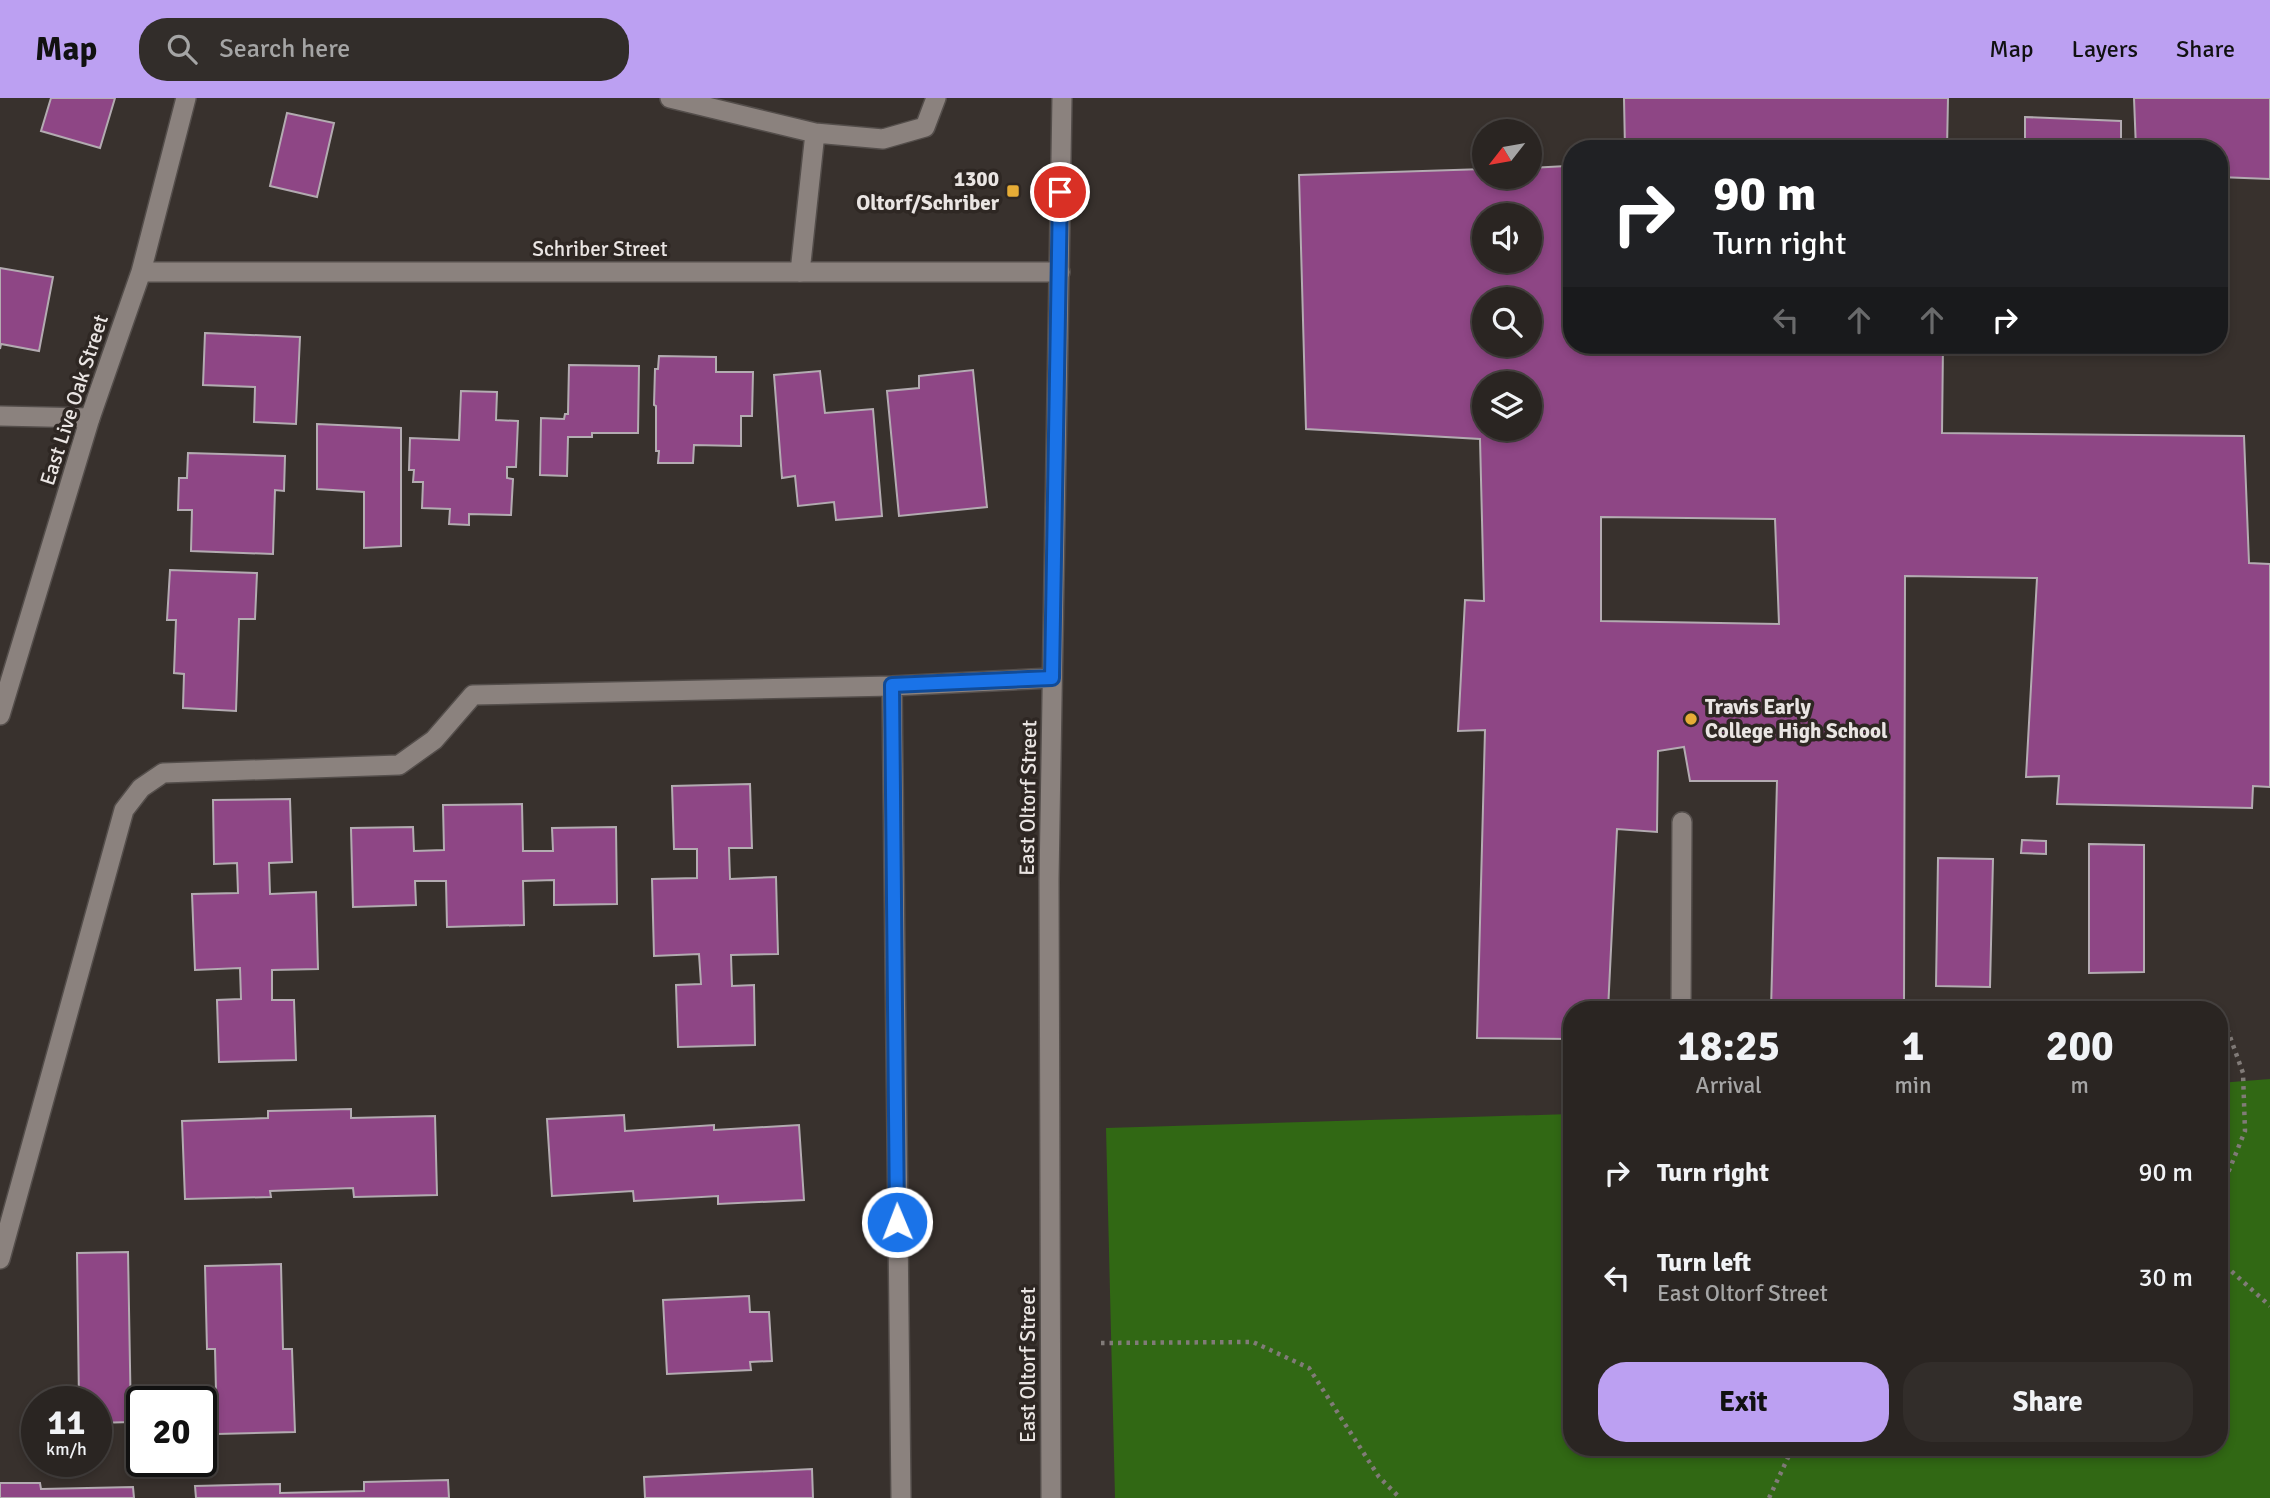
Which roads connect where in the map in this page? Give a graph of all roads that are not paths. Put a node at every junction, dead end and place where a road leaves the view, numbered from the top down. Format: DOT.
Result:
graph roads {
  1 [pos="186,98"];
  2 [pos="670,98"];
  3 [pos="936,98"];
  4 [pos="1062,98"];
  5 [pos="815,133"];
  6 [pos="141,272"];
  7 [pos="800,272"];
  8 [pos="1060,272"];
  9 [pos="0,416"];
  10 [pos="90,418"];
  11 [pos="1052,678"];
  12 [pos="892,685"];
  13 [pos="0,715"];
  14 [pos="1682,822"];
  15 [pos="1681,1001"];
  16 [pos="0,1259"];
  17 [pos="901,1498"];
  18 [pos="1051,1498"];
  1 -- 6 [label="street, East Live Oak Street"];
  2 -- 5 [label="street"];
  3 -- 5 [label="street"];
  4 -- 8 [label="street, East Oltorf Street"];
  5 -- 7 [label="street"];
  6 -- 7 [label="street, Schriber Street"];
  6 -- 10 [label="street, East Live Oak Street"];
  7 -- 8 [label="street, Schriber Street"];
  8 -- 11 [label="street, East Oltorf Street"];
  9 -- 10 [label="street"];
  10 -- 13 [label="street, East Live Oak Street"];
  11 -- 12 [label="street"];
  11 -- 18 [label="street, East Oltorf Street"];
  12 -- 16 [label="street"];
  12 -- 17 [label="street"];
  14 -- 15 [label="street"];
}
